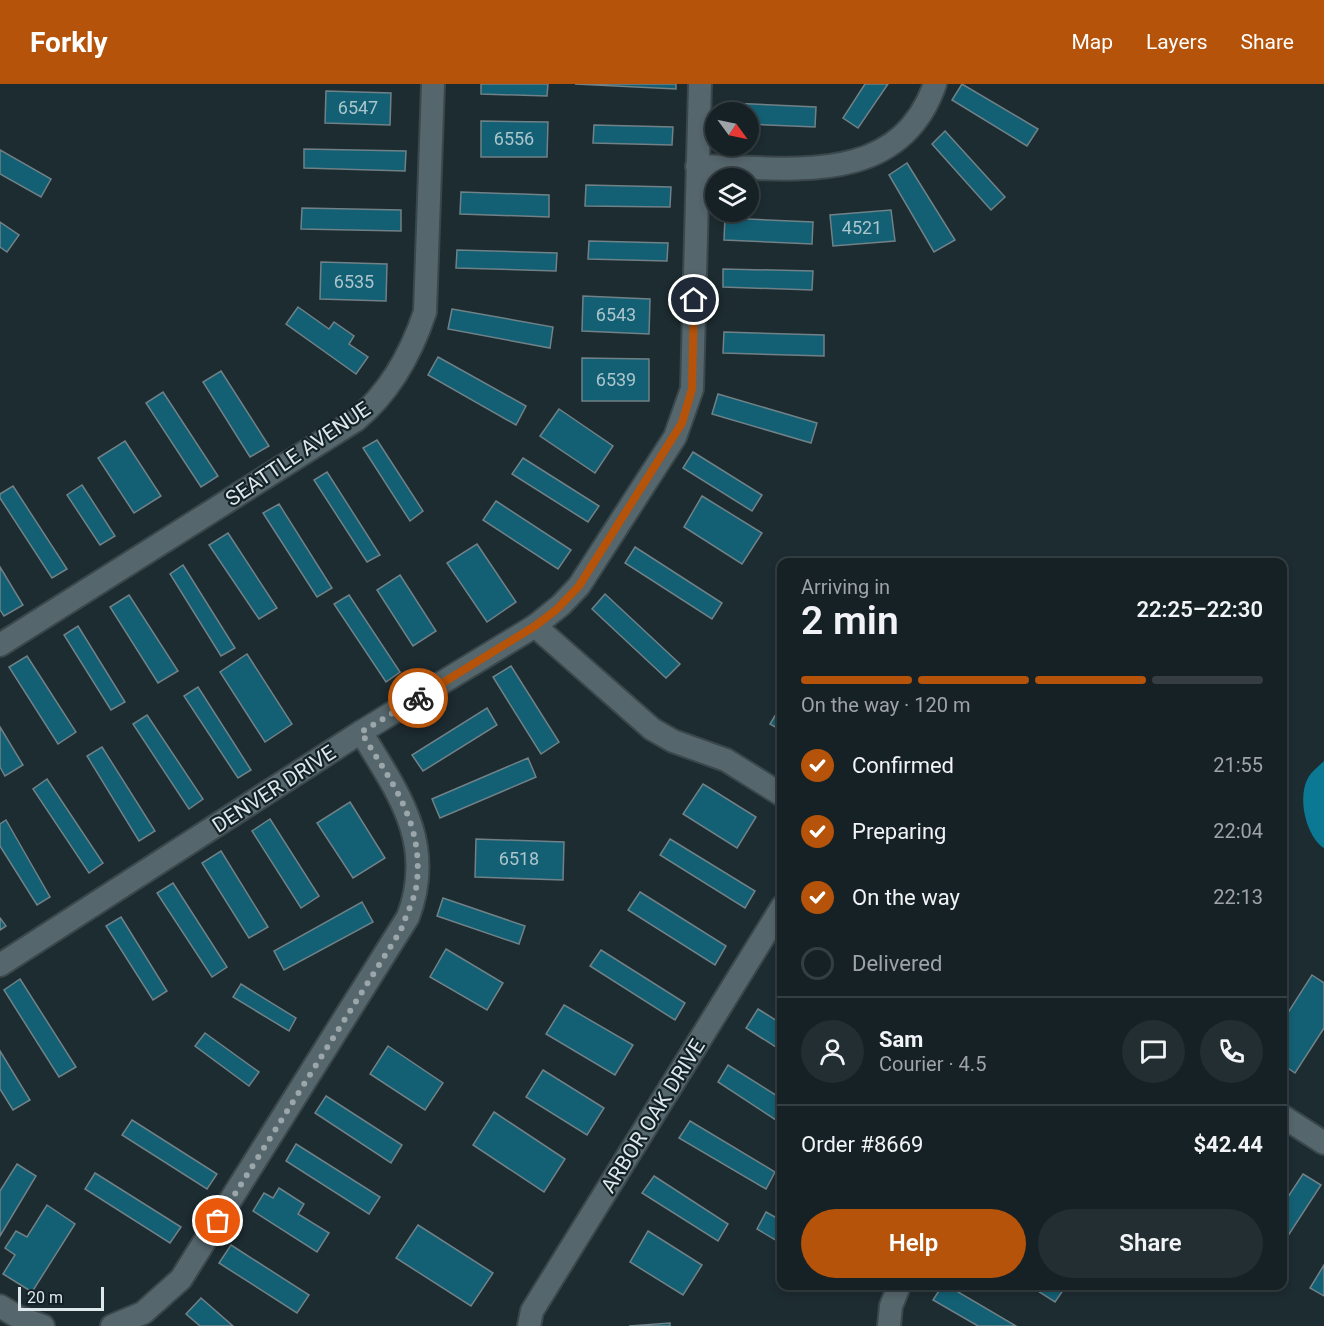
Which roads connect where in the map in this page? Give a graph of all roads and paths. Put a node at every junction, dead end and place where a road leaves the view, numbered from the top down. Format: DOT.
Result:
graph roads {
  1 [pos="433,84"];
  2 [pos="700,84"];
  3 [pos="935,84"];
  4 [pos="697,166"];
  5 [pos="535,626"];
  6 [pos="0,645"];
  7 [pos="361,732"];
  8 [pos="777,792"];
  9 [pos="777,915"];
  10 [pos="0,965"];
  11 [pos="1287,1119"];
  12 [pos="1324,1143"];
  13 [pos="897,1290"];
  14 [pos="0,1306"];
  15 [pos="43,1326"];
  16 [pos="112,1326"];
  17 [pos="530,1326"];
  18 [pos="889,1326"];
  1 -- 6 [label="street, SEATTLE AVENUE"];
  2 -- 4 [label="street, DENVER DRIVE"];
  3 -- 4 [label="street"];
  4 -- 5 [label="street, DENVER DRIVE"];
  5 -- 7 [label="street, DENVER DRIVE"];
  5 -- 8 [label="street"];
  7 -- 10 [label="street, DENVER DRIVE"];
  7 -- 16 [label="street"];
  9 -- 17 [label="street, ARBOR OAK DRIVE"];
  11 -- 12 [label="street"];
  13 -- 18 [label="street"];
  14 -- 15 [label="street"];
}
